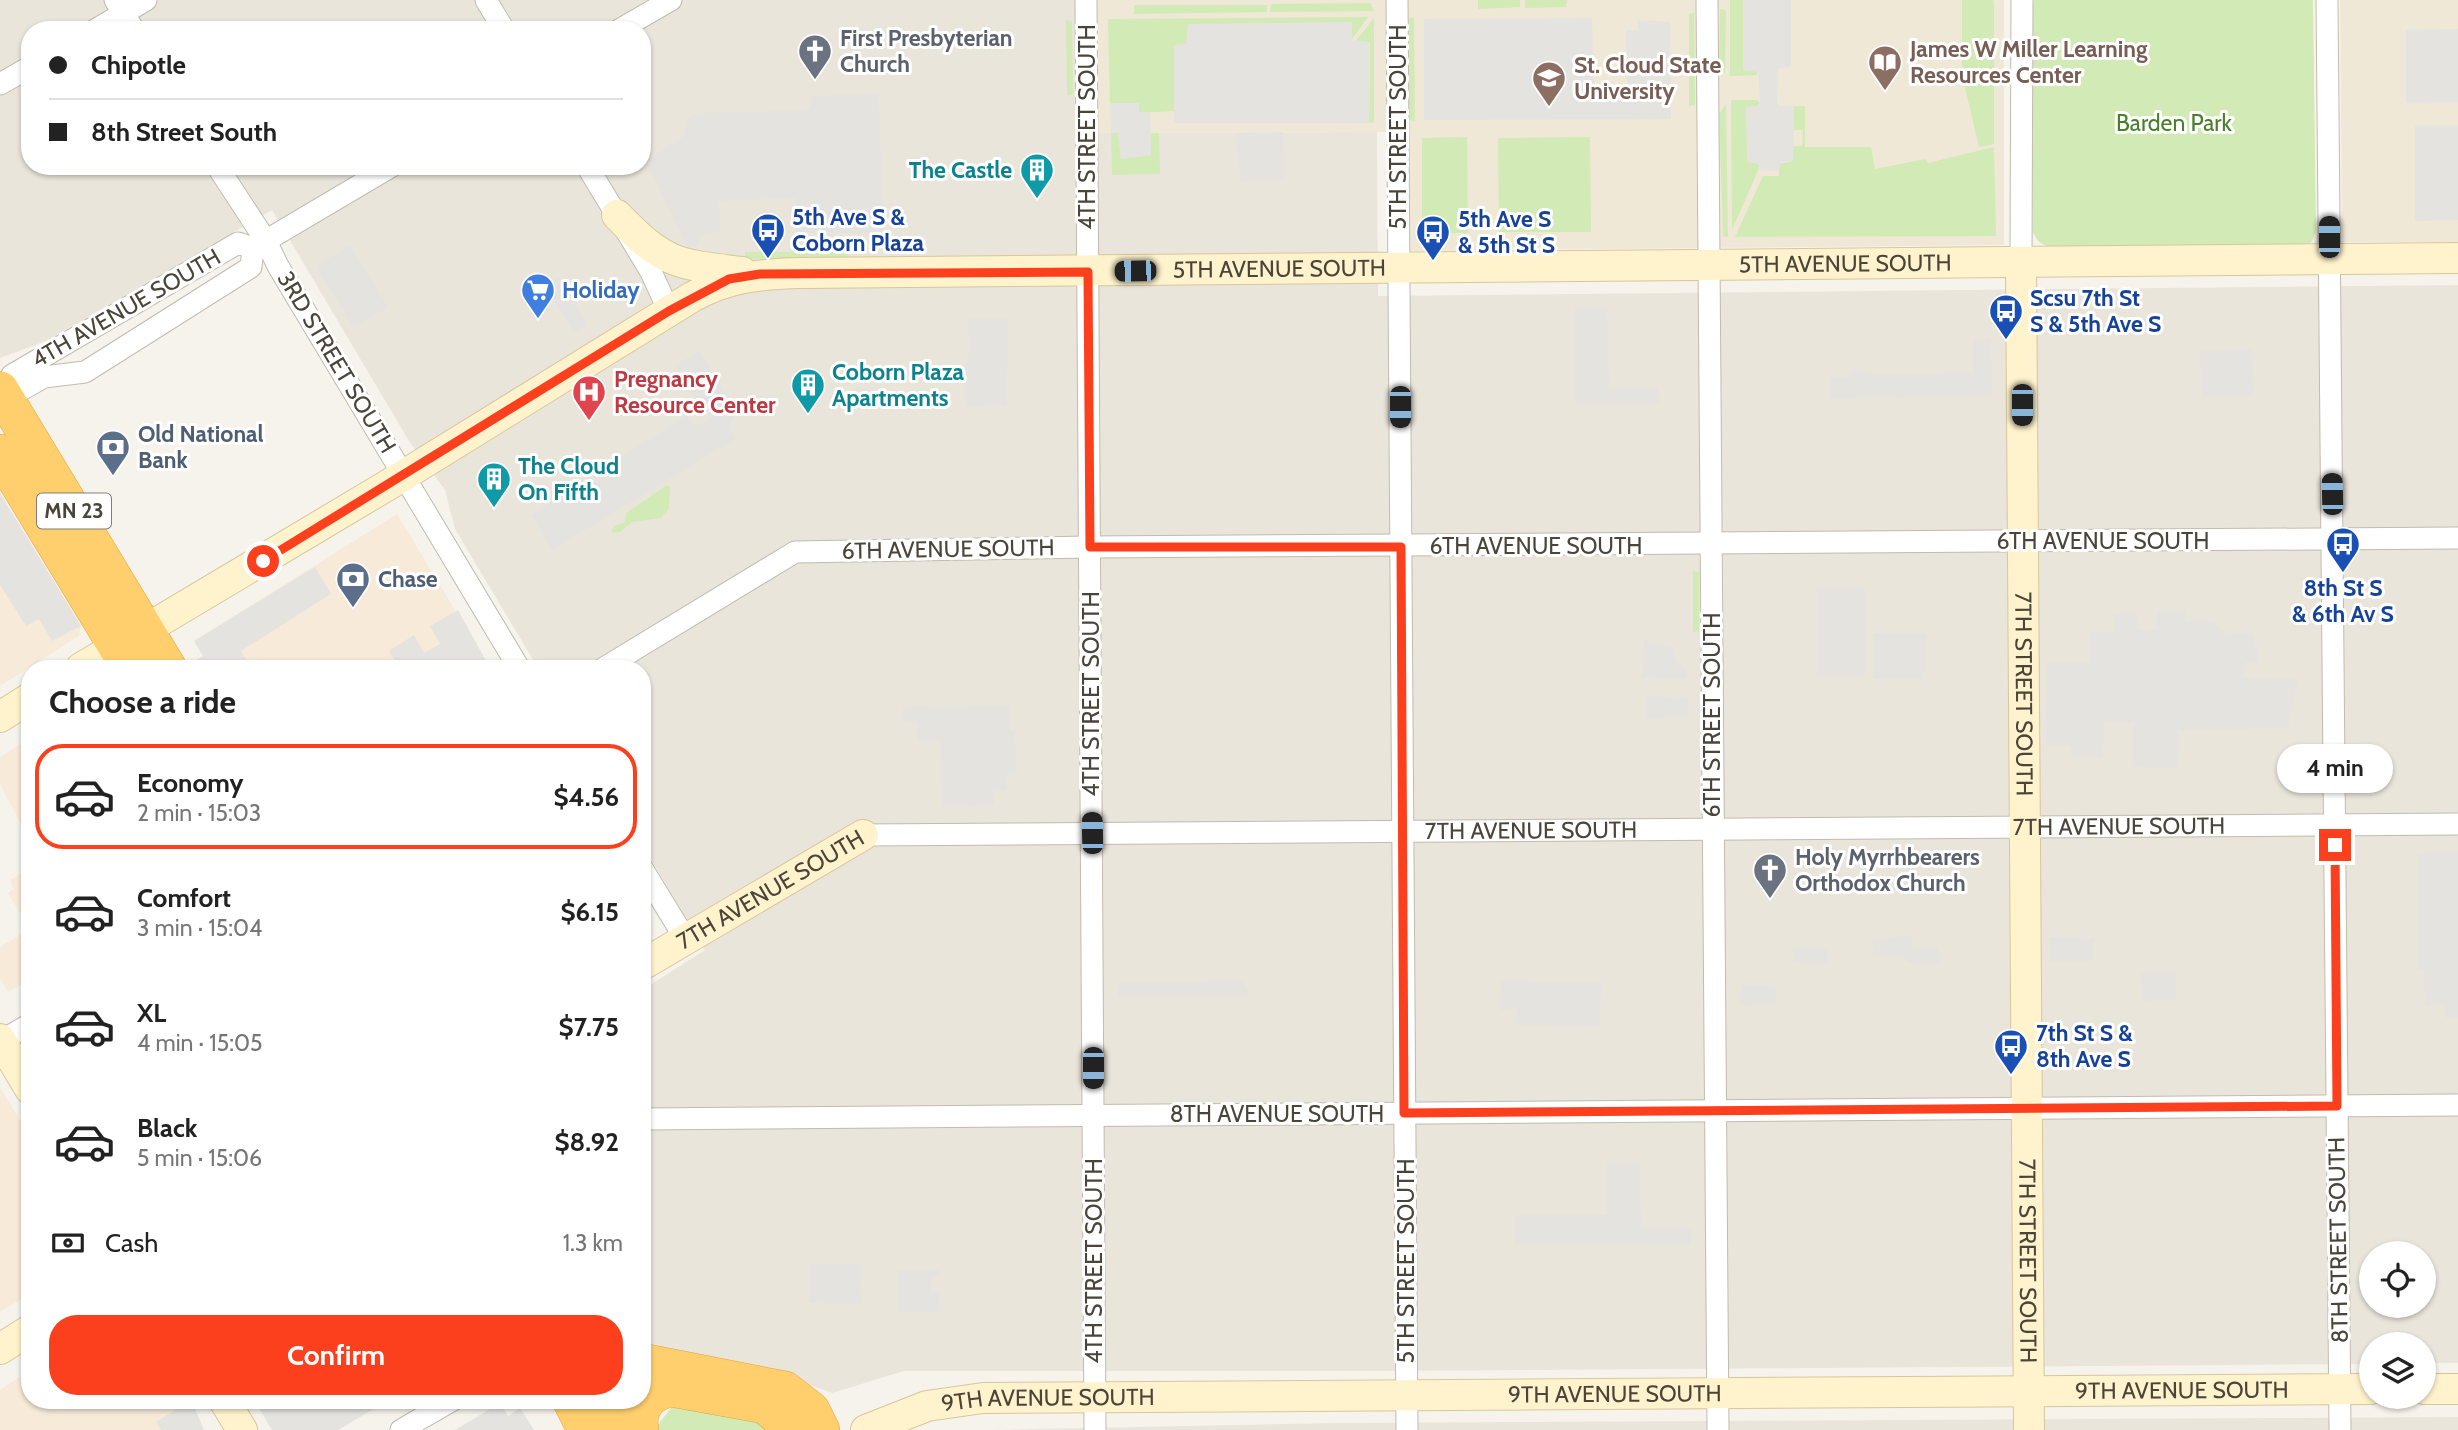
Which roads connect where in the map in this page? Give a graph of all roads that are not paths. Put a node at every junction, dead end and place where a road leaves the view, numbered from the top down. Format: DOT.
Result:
graph roads {
  1 [pos="146,0"];
  2 [pos="486,0"];
  3 [pos="671,0"];
  4 [pos="1086,0"];
  5 [pos="1397,0"];
  6 [pos="1707,0"];
  7 [pos="2022,0"];
  8 [pos="2327,0"];
  9 [pos="125,14"];
  10 [pos="499,21"];
  11 [pos="635,21"];
  12 [pos="21,72"];
  13 [pos="0,84"];
  14 [pos="222,175"];
  15 [pos="377,175"];
  16 [pos="593,175"];
  17 [pos="617,215"];
  18 [pos="260,244"];
  19 [pos="2458,258"];
  20 [pos="2330,259"];
  21 [pos="2021,262"];
  22 [pos="1709,267"];
  23 [pos="1399,268"];
  24 [pos="1088,272"];
  25 [pos="760,274"];
  26 [pos="669,311"];
  27 [pos="3,390"];
  28 [pos="0,453"];
  29 [pos="405,475"];
  30 [pos="2458,538"];
  31 [pos="2332,540"];
  32 [pos="2023,541"];
  33 [pos="1711,545"];
  34 [pos="1090,547"];
  35 [pos="1401,547"];
  36 [pos="132,649"];
  37 [pos="103,660"];
  38 [pos="153,660"];
  39 [pos="514,660"];
  40 [pos="617,660"];
  41 [pos="21,704"];
  42 [pos="0,717"];
  43 [pos="2458,824"];
  44 [pos="2334,825"];
  45 [pos="2026,828"];
  46 [pos="1713,831"];
  47 [pos="1092,833"];
  48 [pos="1403,833"];
  49 [pos="863,835"];
  50 [pos="651,883"];
  51 [pos="686,940"];
  52 [pos="651,960"];
  53 [pos="21,1029"];
  54 [pos="1,1040"];
  55 [pos="21,1074"];
  56 [pos="2458,1105"];
  57 [pos="2337,1106"];
  58 [pos="2027,1109"];
  59 [pos="1715,1111"];
  60 [pos="1404,1113"];
  61 [pos="1093,1116"];
  62 [pos="651,1119"];
  63 [pos="21,1336"];
  64 [pos="0,1349"];
  65 [pos="651,1364"];
  66 [pos="2458,1388"];
  67 [pos="2359,1389"];
  68 [pos="2436,1389"];
  69 [pos="2339,1390"];
  70 [pos="2029,1392"];
  71 [pos="1717,1395"];
  72 [pos="651,1396"];
  73 [pos="1095,1397"];
  74 [pos="1406,1398"];
  75 [pos="229,1409"];
  76 [pos="437,1409"];
  77 [pos="575,1409"];
  78 [pos="610,1409"];
  79 [pos="642,1409"];
  80 [pos="242,1430"];
  81 [pos="401,1430"];
  82 [pos="586,1430"];
  83 [pos="620,1430"];
  84 [pos="640,1430"];
  85 [pos="794,1430"];
  86 [pos="821,1430"];
  87 [pos="866,1430"];
  88 [pos="1095,1430"];
  89 [pos="1407,1430"];
  90 [pos="1718,1430"];
  91 [pos="2029,1430"];
  92 [pos="2340,1430"];
  1 -- 9 [label="street"];
  2 -- 10 [label="street"];
  3 -- 11 [label="street"];
  4 -- 24 [label="street, 4TH STREET SOUTH"];
  5 -- 23 [label="street, 5TH STREET SOUTH"];
  6 -- 22 [label="street, 6TH STREET SOUTH"];
  7 -- 21 [label="street, 7TH STREET SOUTH"];
  8 -- 20 [label="street, 8TH STREET SOUTH"];
  12 -- 13 [label="street"];
  14 -- 18 [label="street, 3RD STREET SOUTH"];
  15 -- 18 [label="street, 4TH AVENUE SOUTH"];
  16 -- 17 [label="street"];
  17 -- 25 [label="street"];
  17 -- 26 [label="street"];
  18 -- 27 [label="street, 4TH AVENUE SOUTH"];
  18 -- 27 [label="street, 4TH AVENUE SOUTH"];
  18 -- 29 [label="street, 3RD STREET SOUTH"];
  19 -- 20 [label="street, 5TH AVENUE SOUTH"];
  20 -- 21 [label="street, 5TH AVENUE SOUTH"];
  20 -- 31 [label="street, 8TH STREET SOUTH"];
  21 -- 22 [label="street, 5TH AVENUE SOUTH"];
  21 -- 32 [label="street, 7TH STREET SOUTH"];
  22 -- 23 [label="street, 5TH AVENUE SOUTH"];
  22 -- 33 [label="street, 6TH STREET SOUTH"];
  23 -- 24 [label="street, 5TH AVENUE SOUTH"];
  23 -- 35 [label="street, 5TH STREET SOUTH"];
  24 -- 25 [label="street, 5TH AVENUE SOUTH"];
  24 -- 34 [label="street, 4TH STREET SOUTH"];
  25 -- 26 [label="street, 5TH AVENUE SOUTH"];
  26 -- 29 [label="street, 5TH AVENUE SOUTH"];
  27 -- 36 [label="highway, MN 23"];
  28 -- 36 [label="highway, MN 23"];
  29 -- 36 [label="street, 5TH AVENUE SOUTH"];
  29 -- 39 [label="street, 3RD STREET SOUTH"];
  30 -- 31 [label="street, 6TH AVENUE SOUTH"];
  31 -- 32 [label="street, 6TH AVENUE SOUTH"];
  31 -- 44 [label="street, 8TH STREET SOUTH"];
  32 -- 33 [label="street, 6TH AVENUE SOUTH"];
  32 -- 45 [label="street, 7TH STREET SOUTH"];
  33 -- 35 [label="street, 6TH AVENUE SOUTH"];
  33 -- 46 [label="street, 6TH STREET SOUTH"];
  34 -- 35 [label="street, 6TH AVENUE SOUTH"];
  34 -- 40 [label="street, 6TH AVENUE SOUTH"];
  34 -- 47 [label="street, 4TH STREET SOUTH"];
  35 -- 48 [label="street, 5TH STREET SOUTH"];
  36 -- 37 [label="street, 5TH AVENUE SOUTH"];
  36 -- 38 [label="highway, MN 23"];
  41 -- 42 [label="street"];
  43 -- 44 [label="street, 7TH AVENUE SOUTH"];
  44 -- 45 [label="street, 7TH AVENUE SOUTH"];
  44 -- 57 [label="street, 8TH STREET SOUTH"];
  45 -- 46 [label="street, 7TH AVENUE SOUTH"];
  45 -- 58 [label="street, 7TH STREET SOUTH"];
  46 -- 48 [label="street, 7TH AVENUE SOUTH"];
  46 -- 59 [label="street, 6TH STREET SOUTH"];
  47 -- 48 [label="street, 7TH AVENUE SOUTH"];
  47 -- 49 [label="street, 7TH AVENUE SOUTH"];
  47 -- 61 [label="street, 4TH STREET SOUTH"];
  48 -- 60 [label="street, 5TH STREET SOUTH"];
  49 -- 51 [label="street, 7TH AVENUE SOUTH"];
  50 -- 51 [label="street"];
  51 -- 52 [label="street, 7TH AVENUE SOUTH"];
  53 -- 54 [label="street"];
  54 -- 55 [label="street"];
  56 -- 57 [label="street, 8TH AVENUE SOUTH"];
  57 -- 58 [label="street, 8TH AVENUE SOUTH"];
  57 -- 69 [label="street, 8TH STREET SOUTH"];
  58 -- 59 [label="street, 8TH AVENUE SOUTH"];
  58 -- 70 [label="street, 7TH STREET SOUTH"];
  59 -- 60 [label="street, 8TH AVENUE SOUTH"];
  59 -- 71 [label="street, 6TH STREET SOUTH"];
  60 -- 61 [label="street, 8TH AVENUE SOUTH"];
  60 -- 74 [label="street, 5TH STREET SOUTH"];
  61 -- 62 [label="street, 8TH AVENUE SOUTH"];
  61 -- 73 [label="street, 4TH STREET SOUTH"];
  63 -- 64 [label="street"];
  65 -- 86 [label="highway"];
  66 -- 68 [label="street"];
  67 -- 69 [label="street, 9TH AVENUE SOUTH"];
  69 -- 70 [label="street, 9TH AVENUE SOUTH"];
  69 -- 92 [label="street, 8TH STREET SOUTH"];
  70 -- 71 [label="street, 9TH AVENUE SOUTH"];
  70 -- 91 [label="street, 7TH STREET SOUTH"];
  71 -- 74 [label="street, 9TH AVENUE SOUTH"];
  71 -- 90 [label="street, 6TH STREET SOUTH"];
  72 -- 85 [label="highway"];
  73 -- 74 [label="street, 9TH AVENUE SOUTH"];
  73 -- 87 [label="street, 9TH AVENUE SOUTH"];
  73 -- 88 [label="street, 4TH STREET SOUTH"];
  74 -- 89 [label="street, 5TH STREET SOUTH"];
  75 -- 80 [label="street"];
  76 -- 81 [label="street"];
  77 -- 82 [label="highway"];
  78 -- 83 [label="highway"];
  79 -- 84 [label="highway"];
}
